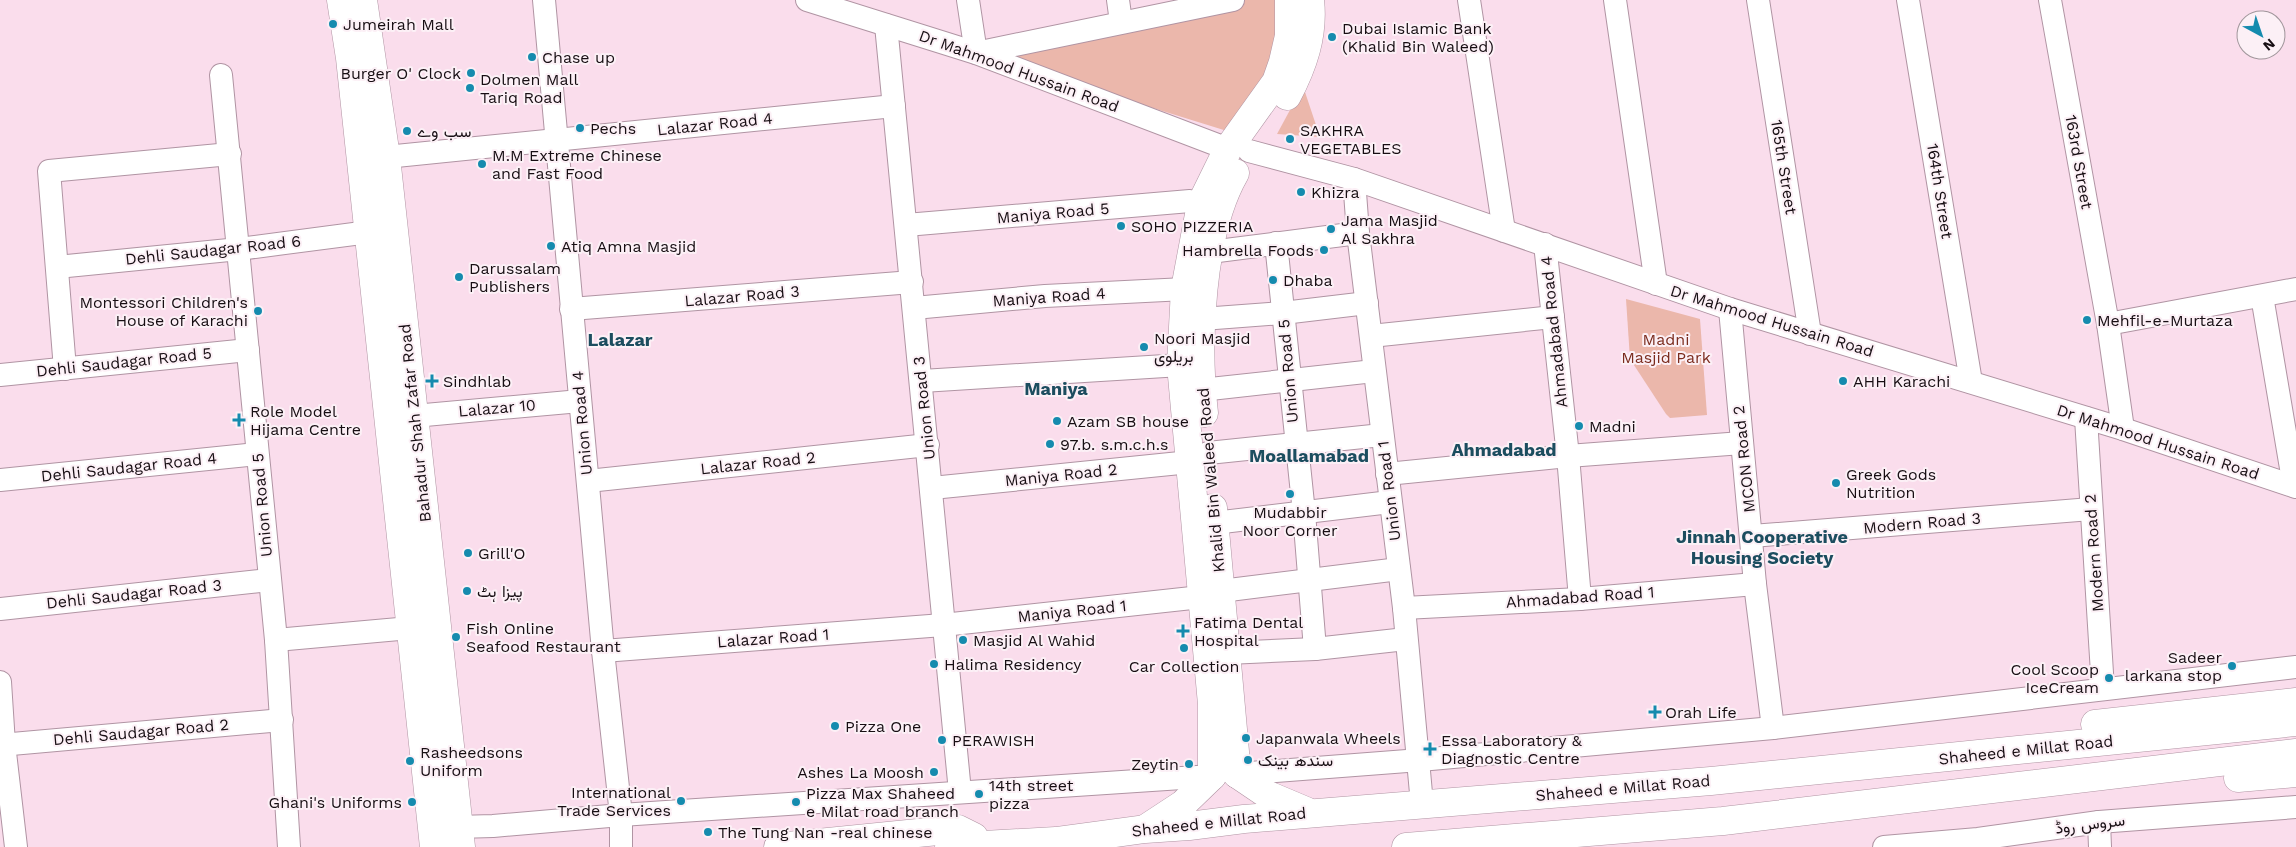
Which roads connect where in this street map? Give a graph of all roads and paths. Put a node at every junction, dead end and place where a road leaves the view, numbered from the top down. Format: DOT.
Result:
graph roads {
  1 [pos="341,0"];
  2 [pos="363,0"];
  3 [pos="544,0"];
  4 [pos="807,0"];
  5 [pos="968,0"];
  6 [pos="1118,0"];
  7 [pos="1233,0"];
  8 [pos="1289,0"];
  9 [pos="1310,0"];
  10 [pos="1469,0"];
  11 [pos="1615,0"];
  12 [pos="1758,0"];
  13 [pos="1908,0"];
  14 [pos="2050,0"];
  15 [pos="1121,22"];
  16 [pos="886,25"];
  17 [pos="976,53"];
  18 [pos="221,75"];
  19 [pos="894,106"];
  20 [pos="557,140"];
  21 [pos="1239,150"];
  22 [pos="230,154"];
  23 [pos="386,157"];
  24 [pos="1354,179"];
  25 [pos="1200,204"];
  26 [pos="906,225"];
  27 [pos="1504,231"];
  28 [pos="369,232"];
  29 [pos="1358,233"];
  30 [pos="1276,244"];
  31 [pos="1545,244"];
  32 [pos="239,249"];
  33 [pos="1210,252"];
  34 [pos="57,267"];
  35 [pos="912,282"];
  36 [pos="1656,284"];
  37 [pos="2296,289"];
  38 [pos="1185,290"];
  39 [pos="2262,296"];
  40 [pos="1367,303"];
  41 [pos="914,308"];
  42 [pos="571,309"];
  43 [pos="1730,310"];
  44 [pos="1283,313"];
  45 [pos="1553,317"];
  46 [pos="1202,319"];
  47 [pos="2108,324"];
  48 [pos="1810,334"];
  49 [pos="1371,336"];
  50 [pos="248,350"];
  51 [pos="1181,365"];
  52 [pos="66,369"];
  53 [pos="1374,371"];
  54 [pos="0,375"];
  55 [pos="922,381"];
  56 [pos="1289,381"];
  57 [pos="1971,382"];
  58 [pos="1201,390"];
  59 [pos="580,401"];
  60 [pos="414,416"];
  61 [pos="2086,418"];
  62 [pos="2123,429"];
  63 [pos="1382,435"];
  64 [pos="1742,443"];
  65 [pos="1295,444"];
  66 [pos="928,445"];
  67 [pos="258,454"];
  68 [pos="1568,456"];
  69 [pos="1199,457"];
  70 [pos="1386,474"];
  71 [pos="0,480"];
  72 [pos="588,481"];
  73 [pos="2295,486"];
  74 [pos="932,488"];
  75 [pos="1390,502"];
  76 [pos="2091,509"];
  77 [pos="1304,513"];
  78 [pos="1214,523"];
  79 [pos="1752,536"];
  80 [pos="1399,569"];
  81 [pos="269,580"];
  82 [pos="1310,580"];
  83 [pos="1756,584"];
  84 [pos="1211,594"];
  85 [pos="1580,599"];
  86 [pos="1404,608"];
  87 [pos="0,609"];
  88 [pos="943,625"];
  89 [pos="410,628"];
  90 [pos="1406,639"];
  91 [pos="276,640"];
  92 [pos="1315,648"];
  93 [pos="603,651"];
  94 [pos="1227,653"];
  95 [pos="2296,668"];
  96 [pos="0,682"];
  97 [pos="2103,689"];
  98 [pos="2296,702"];
  99 [pos="1222,703"];
  100 [pos="282,720"];
  101 [pos="2296,722"];
  102 [pos="1773,728"];
  103 [pos="2,744"];
  104 [pos="2296,753"];
  105 [pos="1420,760"];
  106 [pos="1895,763"];
  107 [pos="2296,773"];
  108 [pos="1225,775"];
  109 [pos="2084,779"];
  110 [pos="960,792"];
  111 [pos="1422,804"];
  112 [pos="2296,807"];
  113 [pos="1312,813"];
  114 [pos="621,815"];
  115 [pos="2099,822"];
  116 [pos="1145,829"];
  117 [pos="464,840"];
  118 [pos="1576,840"];
  119 [pos="989,844"];
  120 [pos="428,846"];
  121 [pos="16,847"];
  122 [pos="289,847"];
  123 [pos="621,847"];
  124 [pos="778,847"];
  125 [pos="949,847"];
  126 [pos="1406,847"];
  127 [pos="1892,847"];
  128 [pos="2100,847"];
  1 -- 28 [label="main road, Bahadur Shah Zafar Road"];
  2 -- 23 [label="main road, Bahadur Shah Zafar Road"];
  3 -- 20 [label="street, Union Road 4"];
  4 -- 16 [label="street, Dr Mahmood Hussain Road"];
  5 -- 17 [label="street"];
  6 -- 15 [label="street"];
  7 -- 15 [label="street"];
  8 -- 21 [label="main road, Khalid Bin Waleed Road"];
  9 -- 21 [label="main road, Khalid Bin Waleed Road"];
  10 -- 27 [label="street"];
  11 -- 36 [label="street"];
  12 -- 48 [label="street, 165th Street"];
  13 -- 57 [label="street, 164th Street"];
  14 -- 47 [label="street, 163rd Street"];
  15 -- 17 [label="street"];
  16 -- 17 [label="street, Dr Mahmood Hussain Road"];
  16 -- 19 [label="street, Union Road 3"];
  17 -- 21 [label="street, Dr Mahmood Hussain Road"];
  18 -- 22 [label="street, Union Road 5"];
  19 -- 20 [label="street, Lalazar Road 4"];
  19 -- 26 [label="street, Union Road 3"];
  20 -- 23 [label="street, Lalazar Road 4"];
  20 -- 42 [label="street, Union Road 4"];
  21 -- 24 [label="street, Dr Mahmood Hussain Road"];
  21 -- 25 [label="main road, Khalid Bin Waleed Road"];
  21 -- 33 [label="main road, Khalid Bin Waleed Road"];
  22 -- 32 [label="street, Union Road 5"];
  22 -- 34 [label="street"];
  23 -- 60 [label="main road, Bahadur Shah Zafar Road"];
  24 -- 27 [label="street, Dr Mahmood Hussain Road"];
  24 -- 29 [label="street, Union Road 1"];
  25 -- 26 [label="street, Maniya Road 5"];
  25 -- 38 [label="main road, Khalid Bin Waleed Road"];
  26 -- 35 [label="street, Union Road 3"];
  27 -- 31 [label="street, Dr Mahmood Hussain Road"];
  28 -- 32 [label="street, Dehli Saudagar Road 6"];
  28 -- 89 [label="main road, Bahadur Shah Zafar Road"];
  29 -- 30 [label="street"];
  29 -- 40 [label="street, Union Road 1"];
  30 -- 33 [label="street"];
  30 -- 44 [label="street, Union Road 5"];
  31 -- 36 [label="street, Dr Mahmood Hussain Road"];
  31 -- 45 [label="street, Ahmadabad Road 4"];
  32 -- 34 [label="street, Dehli Saudagar Road 6"];
  32 -- 50 [label="street, Union Road 5"];
  33 -- 46 [label="main road, Khalid Bin Waleed Road"];
  34 -- 52 [label="street"];
  35 -- 41 [label="street, Union Road 3"];
  35 -- 42 [label="street, Lalazar Road 3"];
  36 -- 43 [label="street, Dr Mahmood Hussain Road"];
  37 -- 39 [label="street"];
  38 -- 41 [label="street, Maniya Road 4"];
  38 -- 51 [label="main road, Khalid Bin Waleed Road"];
  39 -- 47 [label="street"];
  39 -- 73 [label="street"];
  40 -- 44 [label="street"];
  40 -- 49 [label="street, Union Road 1"];
  41 -- 55 [label="street, Union Road 3"];
  42 -- 59 [label="street, Union Road 4"];
  43 -- 48 [label="street, Dr Mahmood Hussain Road"];
  43 -- 64 [label="street, MCON Road 2"];
  44 -- 46 [label="street"];
  44 -- 56 [label="street, Union Road 5"];
  45 -- 49 [label="street"];
  45 -- 68 [label="street, Ahmadabad Road 4"];
  46 -- 58 [label="main road, Khalid Bin Waleed Road"];
  47 -- 62 [label="street, 163rd Street"];
  48 -- 57 [label="street, Dr Mahmood Hussain Road"];
  49 -- 53 [label="street, Union Road 1"];
  50 -- 52 [label="street, Dehli Saudagar Road 5"];
  50 -- 67 [label="street, Union Road 5"];
  51 -- 55 [label="street"];
  51 -- 69 [label="main road, Khalid Bin Waleed Road"];
  52 -- 54 [label="street, Dehli Saudagar Road 5"];
  53 -- 56 [label="street"];
  53 -- 63 [label="street, Union Road 1"];
  55 -- 66 [label="street, Union Road 3"];
  56 -- 58 [label="street"];
  56 -- 65 [label="street, Union Road 5"];
  57 -- 61 [label="street, Dr Mahmood Hussain Road"];
  58 -- 69 [label="main road, Khalid Bin Waleed Road"];
  59 -- 60 [label="street, Lalazar 10"];
  59 -- 72 [label="street, Union Road 4"];
  60 -- 117 [label="main road, Bahadur Shah Zafar Road"];
  61 -- 62 [label="street, Dr Mahmood Hussain Road"];
  61 -- 76 [label="street, Modern Road 2"];
  62 -- 73 [label="street, Dr Mahmood Hussain Road"];
  63 -- 65 [label="street, Maniya Road 2"];
  63 -- 70 [label="street, Union Road 1"];
  64 -- 68 [label="street"];
  64 -- 79 [label="street, MCON Road 2"];
  65 -- 69 [label="street, Maniya Road 2"];
  65 -- 77 [label="street, Union Road 5"];
  66 -- 72 [label="street, Lalazar Road 2"];
  66 -- 74 [label="street, Union Road 3"];
  67 -- 71 [label="street, Dehli Saudagar Road 4"];
  67 -- 81 [label="street, Union Road 5"];
  68 -- 70 [label="street"];
  68 -- 85 [label="street, Ahmadabad Road 4"];
  69 -- 74 [label="street, Maniya Road 2"];
  69 -- 78 [label="main road, Khalid Bin Waleed Road"];
  69 -- 84 [label="main road, Khalid Bin Waleed Road"];
  70 -- 75 [label="street, Union Road 1"];
  72 -- 93 [label="street, Union Road 4"];
  74 -- 88 [label="street, Union Road 3"];
  75 -- 77 [label="street"];
  75 -- 80 [label="street, Union Road 1"];
  76 -- 79 [label="street, Modern Road 3"];
  76 -- 97 [label="street, Modern Road 2"];
  77 -- 78 [label="street"];
  77 -- 82 [label="street, Union Road 5"];
  78 -- 84 [label="main road, Khalid Bin Waleed Road"];
  79 -- 83 [label="street, MCON Road 2"];
  80 -- 82 [label="street, Maniya Road 1"];
  80 -- 86 [label="street, Union Road 1"];
  81 -- 87 [label="street, Dehli Saudagar Road 3"];
  81 -- 91 [label="street, Union Road 5"];
  82 -- 84 [label="street, Maniya Road 1"];
  82 -- 92 [label="street, Union Road 5"];
  83 -- 85 [label="street, Ahmadabad Road 1"];
  83 -- 102 [label="street, MCON Road 2"];
  84 -- 88 [label="street, Maniya Road 1"];
  84 -- 94 [label="main road, Khalid Bin Waleed Road"];
  84 -- 99 [label="main road"];
  85 -- 86 [label="street, Ahmadabad Road 1"];
  86 -- 90 [label="street, Union Road 1"];
  88 -- 93 [label="street, Lalazar Road 1"];
  88 -- 110 [label="street, Union Road 3"];
  89 -- 91 [label="street"];
  89 -- 120 [label="main road, Bahadur Shah Zafar Road"];
  90 -- 92 [label="street"];
  90 -- 105 [label="street, Union Road 1"];
  91 -- 100 [label="street, Union Road 5"];
  92 -- 94 [label="street"];
  93 -- 114 [label="street, Union Road 4"];
  94 -- 99 [label="main road, Khalid Bin Waleed Road"];
  95 -- 97 [label="street"];
  96 -- 103 [label="street"];
  97 -- 102 [label="street"];
  98 -- 106 [label="main road"];
  99 -- 108 [label="main road, Khalid Bin Waleed Road"];
  100 -- 103 [label="street, Dehli Saudagar Road 2"];
  100 -- 122 [label="street, Union Road 5"];
  101 -- 106 [label="main road, Shaheed e Millat Road"];
  102 -- 105 [label="street"];
  103 -- 121 [label="street"];
  104 -- 109 [label="main road"];
  105 -- 108 [label="street"];
  105 -- 111 [label="street, Union Road 1"];
  106 -- 111 [label="main road, Shaheed e Millat Road"];
  107 -- 109 [label="main road"];
  108 -- 110 [label="street"];
  108 -- 113 [label="main road"];
  108 -- 116 [label="main road"];
  109 -- 118 [label="main road"];
  110 -- 114 [label="street"];
  111 -- 113 [label="main road, Shaheed e Millat Road"];
  112 -- 115 [label="street, سروس روڈ"];
  113 -- 116 [label="main road, Shaheed e Millat Road"];
  114 -- 117 [label="street"];
  114 -- 123 [label="street, Union Road 4"];
  115 -- 127 [label="street, سروس روڈ"];
  115 -- 128 [label="street"];
  116 -- 119 [label="main road, Shaheed e Millat Road"];
  118 -- 126 [label="main road"];
  119 -- 124 [label="main road"];
  119 -- 125 [label="main road, Shaheed e Millat Road"];
}
